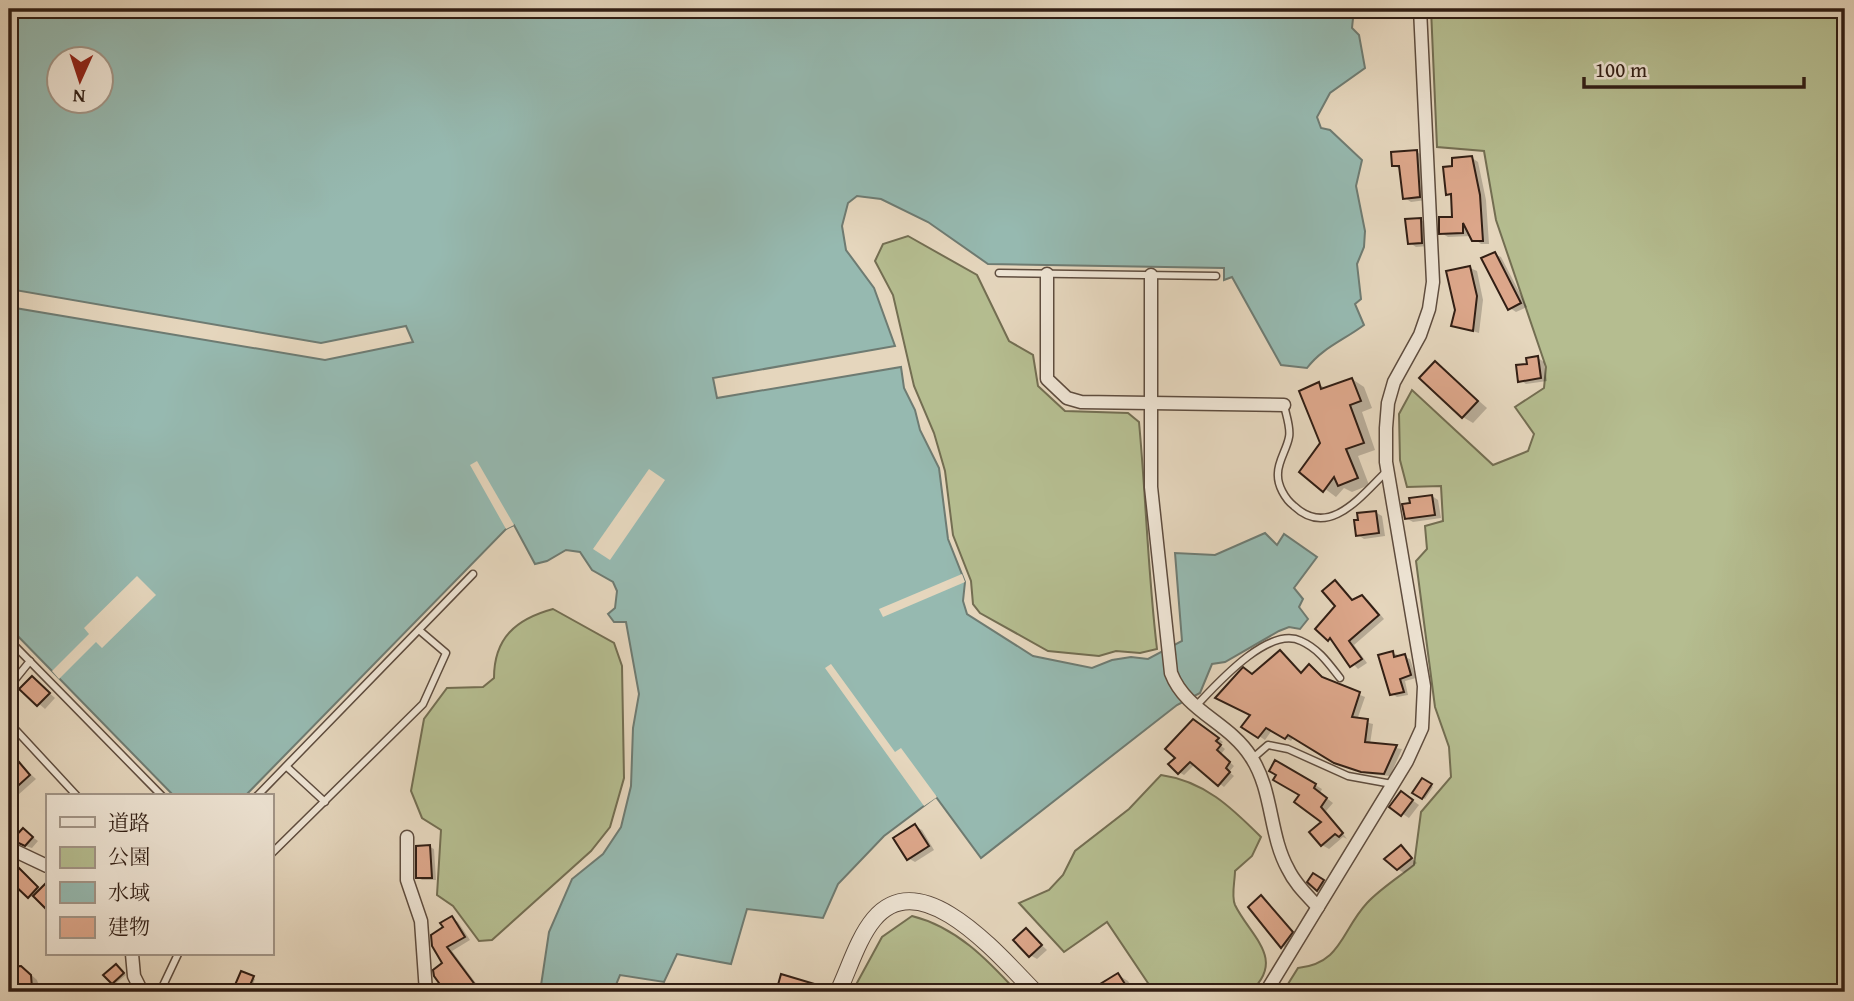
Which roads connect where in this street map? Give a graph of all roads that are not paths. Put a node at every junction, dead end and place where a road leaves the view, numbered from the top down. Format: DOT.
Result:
graph roads {
  1 [pos="1420,9"];
  2 [pos="999,273"];
  3 [pos="1047,274"];
  4 [pos="1151,275"];
  5 [pos="1216,276"];
  6 [pos="1150,402"];
  7 [pos="1284,405"];
  8 [pos="1388,470"];
  9 [pos="472,574"];
  10 [pos="419,630"];
  11 [pos="9,640"];
  12 [pos="30,661"];
  13 [pos="1340,678"];
  14 [pos="1193,705"];
  15 [pos="1253,758"];
  16 [pos="287,767"];
  17 [pos="1392,784"];
  18 [pos="75,794"];
  19 [pos="160,794"];
  20 [pos="259,794"];
  21 [pos="325,802"];
  22 [pos="407,836"];
  23 [pos="9,848"];
  24 [pos="273,852"];
  25 [pos="46,866"];
  26 [pos="1318,907"];
  27 [pos="132,956"];
  28 [pos="177,956"];
  29 [pos="142,992"];
  30 [pos="160,992"];
  31 [pos="426,992"];
  32 [pos="838,992"];
  33 [pos="1035,992"];
  34 [pos="1266,992"];
  1 -- 8 [label="street"];
  2 -- 3 [label="lane"];
  3 -- 4 [label="lane"];
  3 -- 6 [label="street"];
  4 -- 5 [label="lane"];
  4 -- 6 [label="street"];
  6 -- 7 [label="street"];
  6 -- 14 [label="street"];
  7 -- 8 [label="lane"];
  8 -- 17 [label="street"];
  9 -- 10 [label="lane"];
  10 -- 16 [label="lane"];
  10 -- 21 [label="lane"];
  11 -- 12 [label="lane"];
  12 -- 18 [label="lane"];
  12 -- 19 [label="lane"];
  13 -- 14 [label="lane"];
  14 -- 15 [label="street"];
  15 -- 17 [label="lane"];
  15 -- 26 [label="street"];
  16 -- 20 [label="lane"];
  16 -- 21 [label="lane"];
  17 -- 26 [label="street"];
  21 -- 24 [label="lane"];
  22 -- 31 [label="street"];
  23 -- 25 [label="street"];
  26 -- 34 [label="street"];
  27 -- 29 [label="street"];
  28 -- 30 [label="lane"];
  32 -- 33 [label="street"];
}
